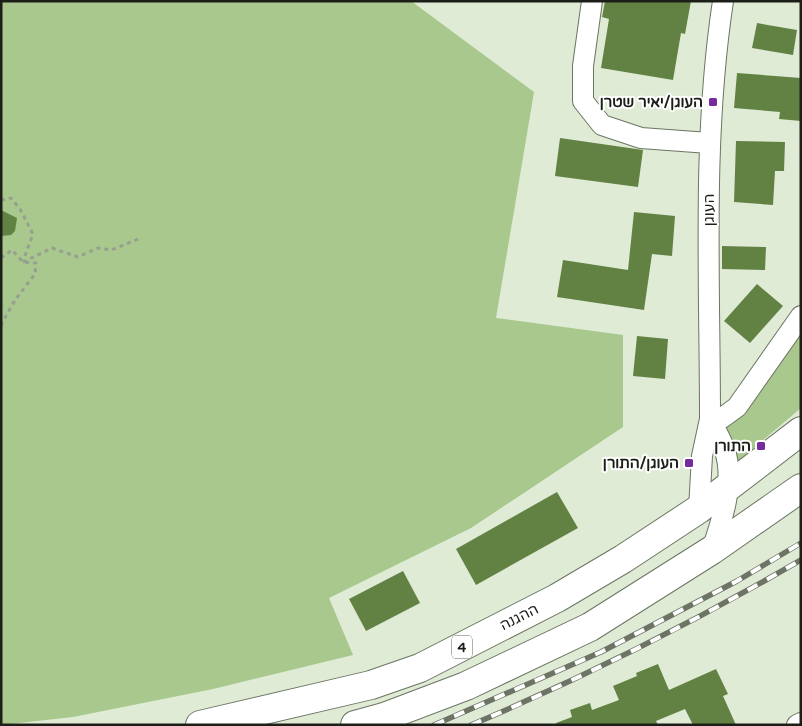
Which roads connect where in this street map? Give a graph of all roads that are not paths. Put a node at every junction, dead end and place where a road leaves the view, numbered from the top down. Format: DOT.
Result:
graph roads {
  1 [pos="592,1"];
  2 [pos="723,1"];
  3 [pos="709,143"];
  4 [pos="801,316"];
  5 [pos="710,420"];
  6 [pos="801,431"];
  7 [pos="727,488"];
  8 [pos="801,488"];
  9 [pos="699,509"];
  10 [pos="712,550"];
  11 [pos="801,723"];
  12 [pos="200,725"];
  13 [pos="355,725"];
  14 [pos="797,725"];
  1 -- 3 [label="street"];
  2 -- 3 [label="street, העוגן"];
  3 -- 5 [label="street, העוגן"];
  4 -- 5 [label="street"];
  5 -- 7 [label="street, העוגן"];
  5 -- 9 [label="street, העוגן"];
  6 -- 7 [label="highway, ההגנה / 4"];
  7 -- 9 [label="highway, ההגנה / 4"];
  7 -- 10 [label="street, העוגן"];
  8 -- 10 [label="highway"];
  9 -- 12 [label="highway, ההגנה / 4"];
  10 -- 13 [label="highway"];
  11 -- 14 [label="street"];
}
